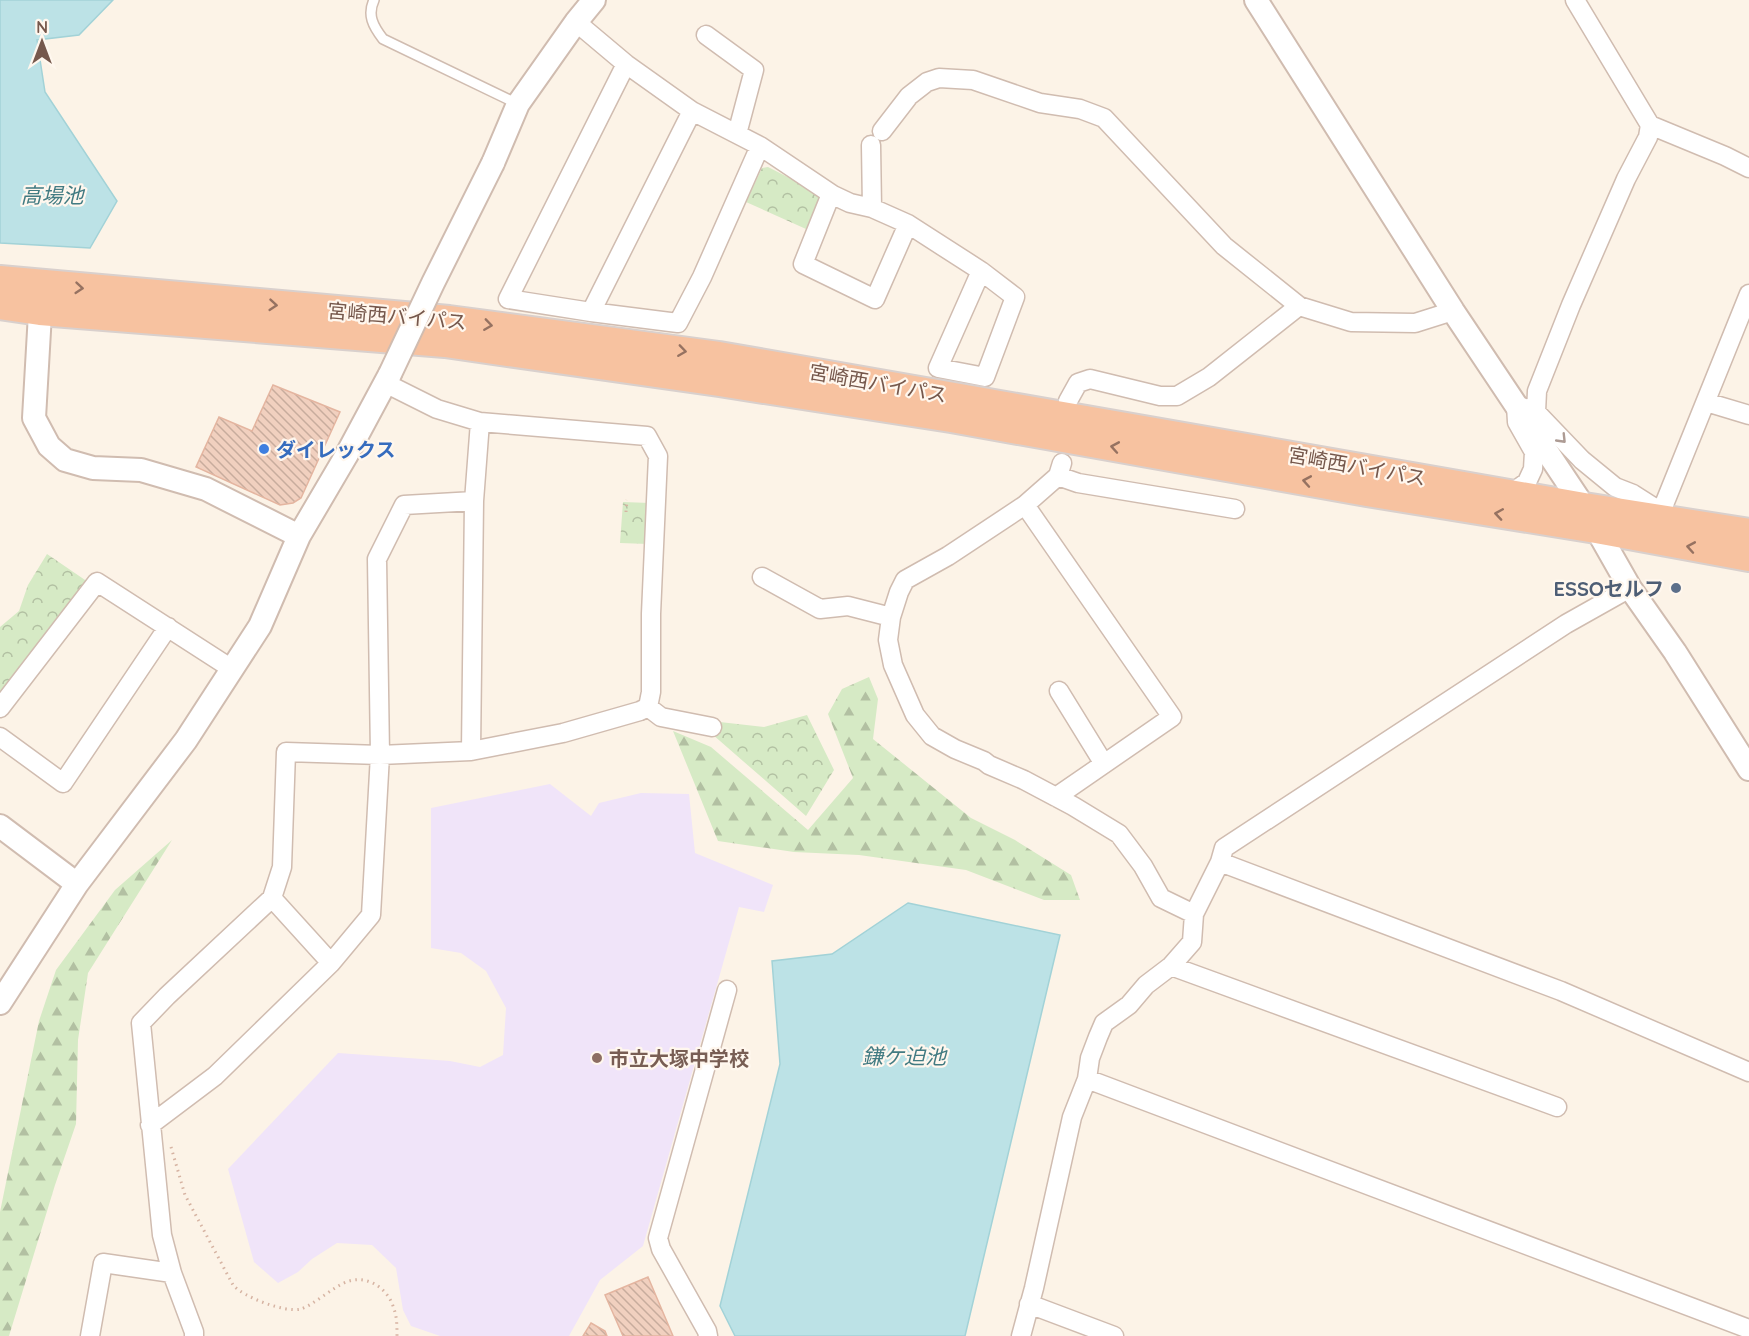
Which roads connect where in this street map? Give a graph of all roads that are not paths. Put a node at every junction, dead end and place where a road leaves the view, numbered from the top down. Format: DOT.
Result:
graph roads {
  1 [pos="374,0"];
  2 [pos="594,0"];
  3 [pos="1256,0"];
  4 [pos="1580,3"];
  5 [pos="576,22"];
  6 [pos="706,35"];
  7 [pos="626,64"];
  8 [pos="518,104"];
  9 [pos="692,111"];
  10 [pos="1650,125"];
  11 [pos="737,134"];
  12 [pos="760,146"];
  13 [pos="1749,168"];
  14 [pos="831,194"];
  15 [pos="872,208"];
  16 [pos="908,224"];
  17 [pos="981,272"];
  18 [pos="0,280"];
  19 [pos="1749,294"];
  20 [pos="41,298"];
  21 [pos="0,305"];
  22 [pos="1299,306"];
  23 [pos="1453,311"];
  24 [pos="591,312"];
  25 [pos="387,378"];
  26 [pos="1068,401"];
  27 [pos="1706,402"];
  28 [pos="1526,409"];
  29 [pos="1749,416"];
  30 [pos="480,422"];
  31 [pos="1500,491"];
  32 [pos="474,501"];
  33 [pos="1025,505"];
  34 [pos="1235,508"];
  35 [pos="1673,517"];
  36 [pos="1590,518"];
  37 [pos="1749,533"];
  38 [pos="299,536"];
  39 [pos="1749,557"];
  40 [pos="762,577"];
  41 [pos="1629,588"];
  42 [pos="891,617"];
  43 [pos="168,627"];
  44 [pos="232,669"];
  45 [pos="1059,691"];
  46 [pos="648,707"];
  47 [pos="0,708"];
  48 [pos="712,727"];
  49 [pos="0,737"];
  50 [pos="471,751"];
  51 [pos="380,755"];
  52 [pos="1104,764"];
  53 [pos="1749,768"];
  54 [pos="1056,797"];
  55 [pos="0,826"];
  56 [pos="1220,862"];
  57 [pos="77,884"];
  58 [pos="272,897"];
  59 [pos="1194,914"];
  60 [pos="331,963"];
  61 [pos="1171,966"];
  62 [pos="727,990"];
  63 [pos="0,1003"];
  64 [pos="1749,1072"];
  65 [pos="1087,1080"];
  66 [pos="1557,1107"];
  67 [pos="150,1125"];
  68 [pos="172,1273"];
  69 [pos="1029,1304"];
  70 [pos="1749,1329"];
  71 [pos="90,1336"];
  72 [pos="194,1336"];
  73 [pos="708,1336"];
  74 [pos="1021,1336"];
  75 [pos="1114,1336"];
  1 -- 8 [label="lane"];
  2 -- 5 [label="street"];
  3 -- 23 [label="street"];
  4 -- 10 [label="street"];
  5 -- 7 [label="street"];
  5 -- 8 [label="street"];
  6 -- 11 [label="street"];
  7 -- 9 [label="street"];
  7 -- 24 [label="street"];
  8 -- 25 [label="street, bridge"];
  9 -- 11 [label="street"];
  9 -- 24 [label="street"];
  10 -- 13 [label="street"];
  10 -- 28 [label="street"];
  11 -- 12 [label="street"];
  12 -- 14 [label="street"];
  12 -- 24 [label="street"];
  14 -- 15 [label="street"];
  14 -- 16 [label="street"];
  15 -- 16 [label="street"];
  15 -- 22 [label="street"];
  16 -- 17 [label="street"];
  17 -- 17 [label="street"];
  18 -- 20 [label="highway, 宮崎西バイパス"];
  19 -- 27 [label="street"];
  20 -- 21 [label="highway, 宮崎西バイパス"];
  20 -- 31 [label="highway, 宮崎西バイパス, one-way"];
  36 -- 20 [label="highway, 宮崎西バイパス, one-way"];
  20 -- 38 [label="street"];
  22 -- 23 [label="street"];
  22 -- 26 [label="street"];
  23 -- 28 [label="street"];
  25 -- 30 [label="street"];
  25 -- 38 [label="street"];
  27 -- 29 [label="street"];
  27 -- 35 [label="street"];
  28 -- 31 [label="street"];
  28 -- 35 [label="street, one-way"];
  28 -- 36 [label="street"];
  30 -- 32 [label="street"];
  30 -- 46 [label="street"];
  31 -- 36 [label="highway, 宮崎西バイパス"];
  32 -- 50 [label="street"];
  32 -- 51 [label="street"];
  33 -- 34 [label="street"];
  33 -- 42 [label="street"];
  33 -- 52 [label="street"];
  35 -- 36 [label="highway, 宮崎西バイパス"];
  35 -- 37 [label="highway, 宮崎西バイパス"];
  39 -- 36 [label="highway, 宮崎西バイパス, one-way"];
  36 -- 41 [label="street"];
  38 -- 44 [label="street"];
  40 -- 42 [label="street"];
  41 -- 53 [label="street"];
  41 -- 56 [label="street"];
  42 -- 54 [label="street"];
  43 -- 44 [label="street"];
  43 -- 47 [label="street"];
  43 -- 49 [label="street"];
  44 -- 57 [label="street"];
  45 -- 52 [label="street"];
  46 -- 48 [label="street"];
  46 -- 50 [label="street"];
  50 -- 51 [label="street"];
  51 -- 58 [label="street"];
  51 -- 60 [label="street"];
  52 -- 54 [label="street"];
  54 -- 59 [label="street"];
  55 -- 57 [label="street"];
  56 -- 59 [label="street"];
  56 -- 64 [label="street"];
  57 -- 63 [label="street"];
  58 -- 60 [label="street"];
  58 -- 67 [label="street"];
  59 -- 61 [label="street"];
  60 -- 67 [label="street"];
  61 -- 65 [label="street"];
  61 -- 66 [label="street"];
  62 -- 73 [label="street"];
  65 -- 69 [label="street"];
  65 -- 70 [label="street"];
  67 -- 68 [label="street"];
  68 -- 71 [label="street"];
  68 -- 72 [label="street"];
  69 -- 74 [label="street"];
  69 -- 75 [label="street"];
}
